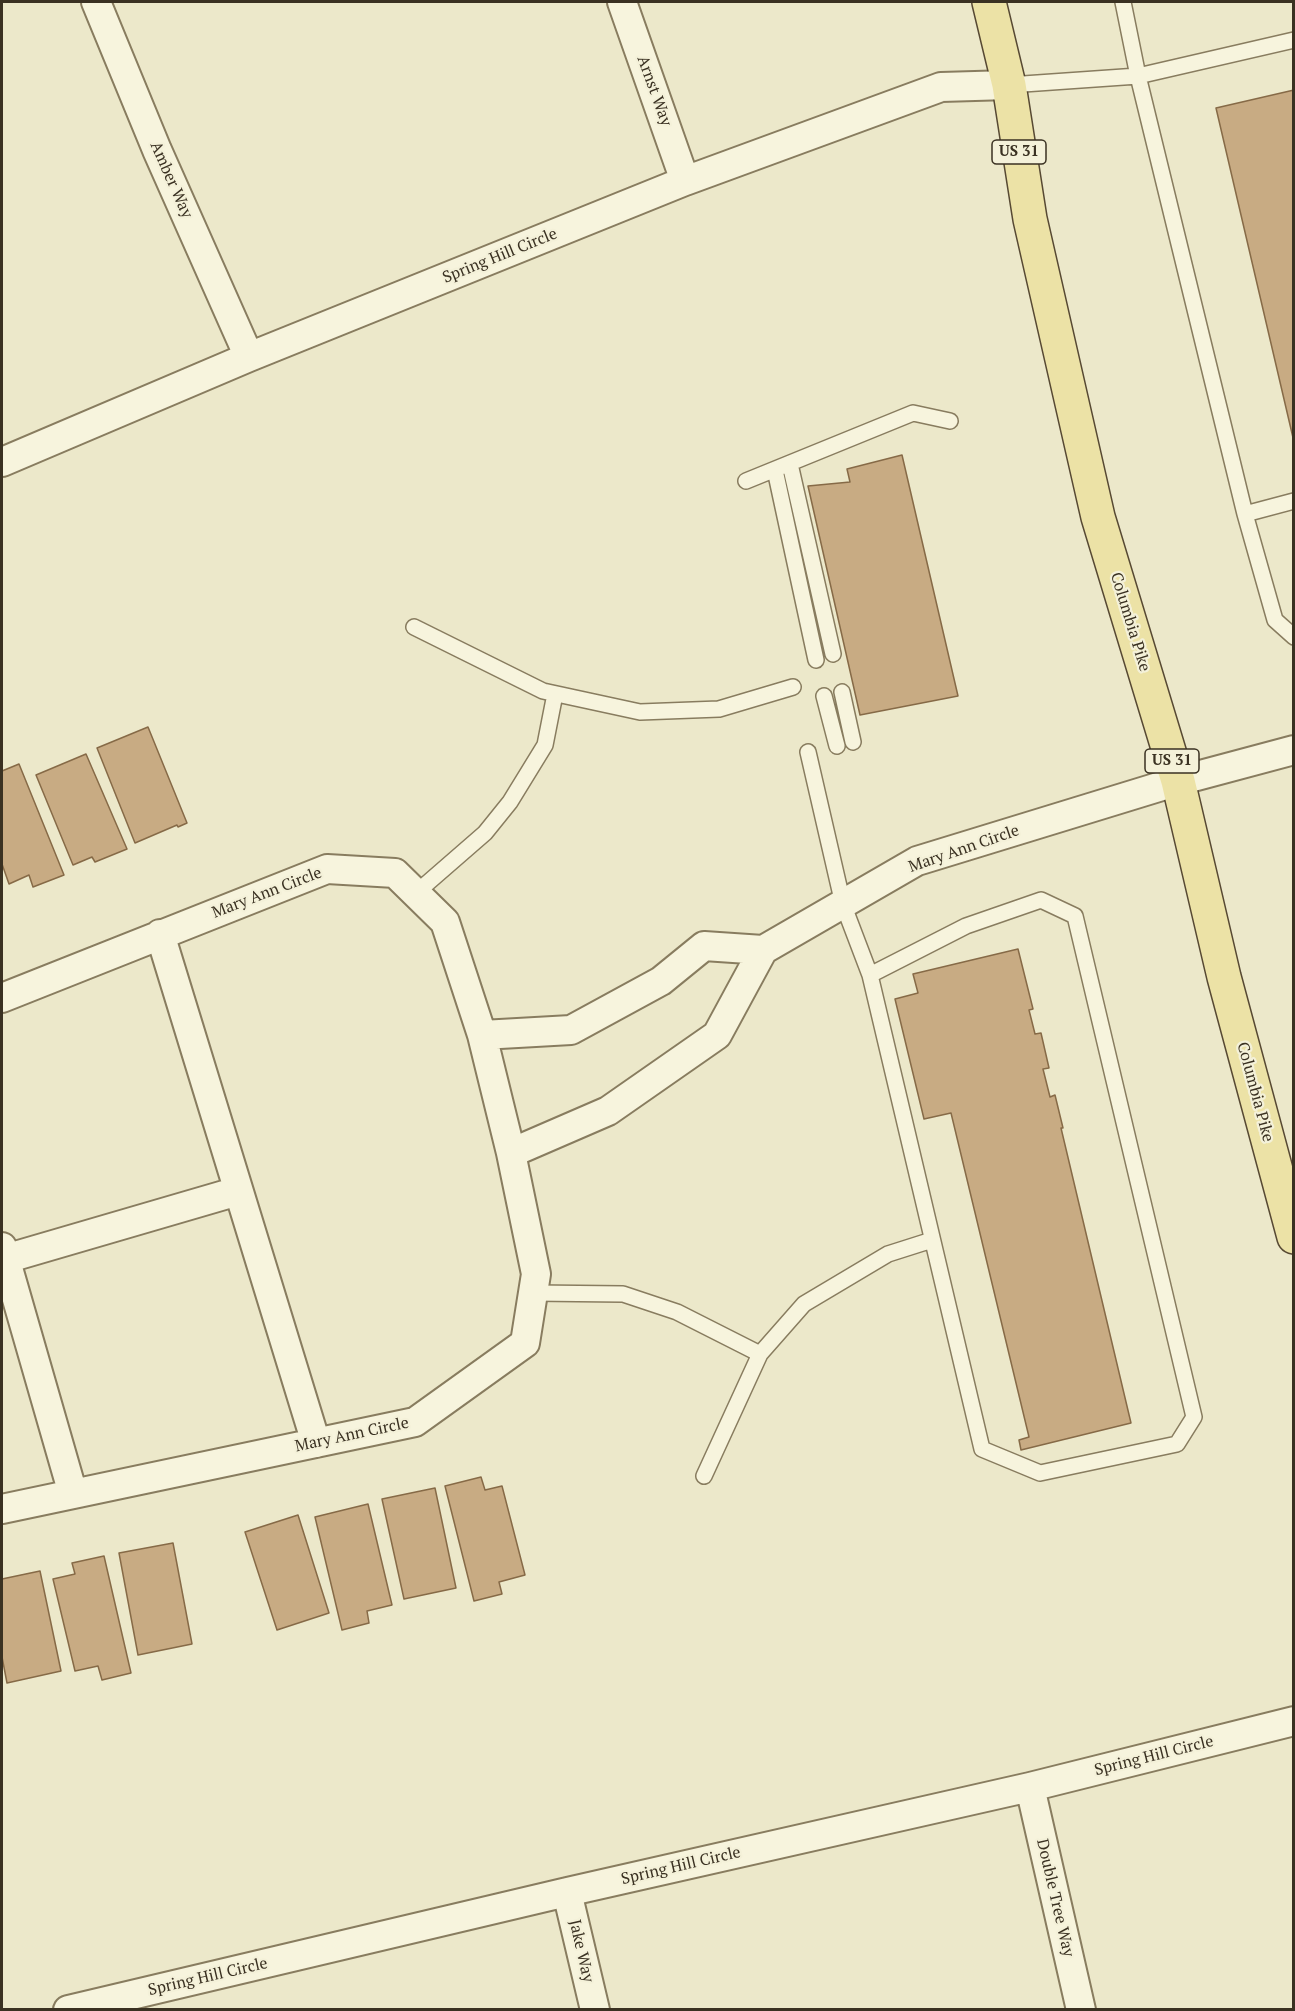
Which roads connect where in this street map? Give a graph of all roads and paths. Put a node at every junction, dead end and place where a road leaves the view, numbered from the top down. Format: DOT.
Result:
graph roads {
  1 [pos="96,2"];
  2 [pos="621,2"];
  3 [pos="989,2"];
  4 [pos="1124,2"];
  5 [pos="1293,40"];
  6 [pos="1138,76"];
  7 [pos="1009,85"];
  8 [pos="685,181"];
  9 [pos="249,357"];
  10 [pos="950,421"];
  11 [pos="2,462"];
  12 [pos="790,464"];
  13 [pos="775,470"];
  14 [pos="746,481"];
  15 [pos="1293,501"];
  16 [pos="1245,514"];
  17 [pos="414,627"];
  18 [pos="1293,637"];
  19 [pos="833,654"];
  20 [pos="816,660"];
  21 [pos="793,687"];
  22 [pos="842,692"];
  23 [pos="555,694"];
  24 [pos="824,696"];
  25 [pos="853,742"];
  26 [pos="837,746"];
  27 [pos="1293,750"];
  28 [pos="808,752"];
  29 [pos="1178,781"];
  30 [pos="416,893"];
  31 [pos="843,904"];
  32 [pos="160,934"];
  33 [pos="764,950"];
  34 [pos="870,975"];
  35 [pos="2,998"];
  36 [pos="482,1035"];
  37 [pos="511,1153"];
  38 [pos="238,1191"];
  39 [pos="1293,1237"];
  40 [pos="932,1240"];
  41 [pos="3,1253"];
  42 [pos="533,1293"];
  43 [pos="760,1354"];
  44 [pos="316,1443"];
  45 [pos="704,1476"];
  46 [pos="73,1494"];
  47 [pos="2,1509"];
  48 [pos="1293,1721"];
  49 [pos="1030,1787"];
  50 [pos="567,1892"];
  51 [pos="104,2005"];
  52 [pos="68,2010"];
  53 [pos="595,2010"];
  54 [pos="1081,2010"];
  1 -- 9 [label="street, Amber Way"];
  2 -- 8 [label="street, Arnst Way"];
  3 -- 7 [label="main road, Columbia Pike / US 31"];
  4 -- 6 [label="lane"];
  5 -- 6 [label="lane"];
  6 -- 7 [label="lane"];
  6 -- 16 [label="lane"];
  7 -- 8 [label="street, Spring Hill Circle"];
  7 -- 29 [label="main road, Columbia Pike / US 31"];
  8 -- 9 [label="street, Spring Hill Circle"];
  9 -- 11 [label="street, Spring Hill Circle"];
  10 -- 12 [label="lane"];
  12 -- 13 [label="lane"];
  12 -- 19 [label="lane"];
  13 -- 14 [label="lane"];
  13 -- 20 [label="lane"];
  15 -- 16 [label="lane"];
  16 -- 18 [label="lane"];
  17 -- 23 [label="lane"];
  21 -- 23 [label="lane"];
  22 -- 25 [label="lane"];
  23 -- 30 [label="lane"];
  24 -- 26 [label="lane"];
  27 -- 29 [label="street, Mary Ann Circle"];
  28 -- 31 [label="lane"];
  29 -- 31 [label="street, Mary Ann Circle"];
  29 -- 39 [label="main road, Columbia Pike / US 31"];
  30 -- 32 [label="street, Mary Ann Circle"];
  30 -- 36 [label="street, Mary Ann Circle"];
  31 -- 33 [label="street, Mary Ann Circle"];
  31 -- 34 [label="lane"];
  32 -- 35 [label="street, Mary Ann Circle"];
  32 -- 38 [label="street"];
  33 -- 36 [label="street"];
  33 -- 37 [label="street"];
  34 -- 40 [label="lane"];
  34 -- 40 [label="lane"];
  36 -- 37 [label="street, Mary Ann Circle"];
  37 -- 42 [label="street, Mary Ann Circle"];
  38 -- 41 [label="street"];
  38 -- 44 [label="street"];
  40 -- 43 [label="lane"];
  41 -- 46 [label="street"];
  42 -- 43 [label="lane"];
  42 -- 44 [label="street, Mary Ann Circle"];
  43 -- 45 [label="lane"];
  44 -- 46 [label="street, Mary Ann Circle"];
  46 -- 47 [label="street, Mary Ann Circle"];
  48 -- 49 [label="street, Spring Hill Circle"];
  49 -- 50 [label="street, Spring Hill Circle"];
  49 -- 54 [label="street, Double Tree Way"];
  50 -- 51 [label="street, Spring Hill Circle"];
  50 -- 53 [label="street, Jake Way"];
  51 -- 52 [label="street, Spring Hill Circle"];
}
